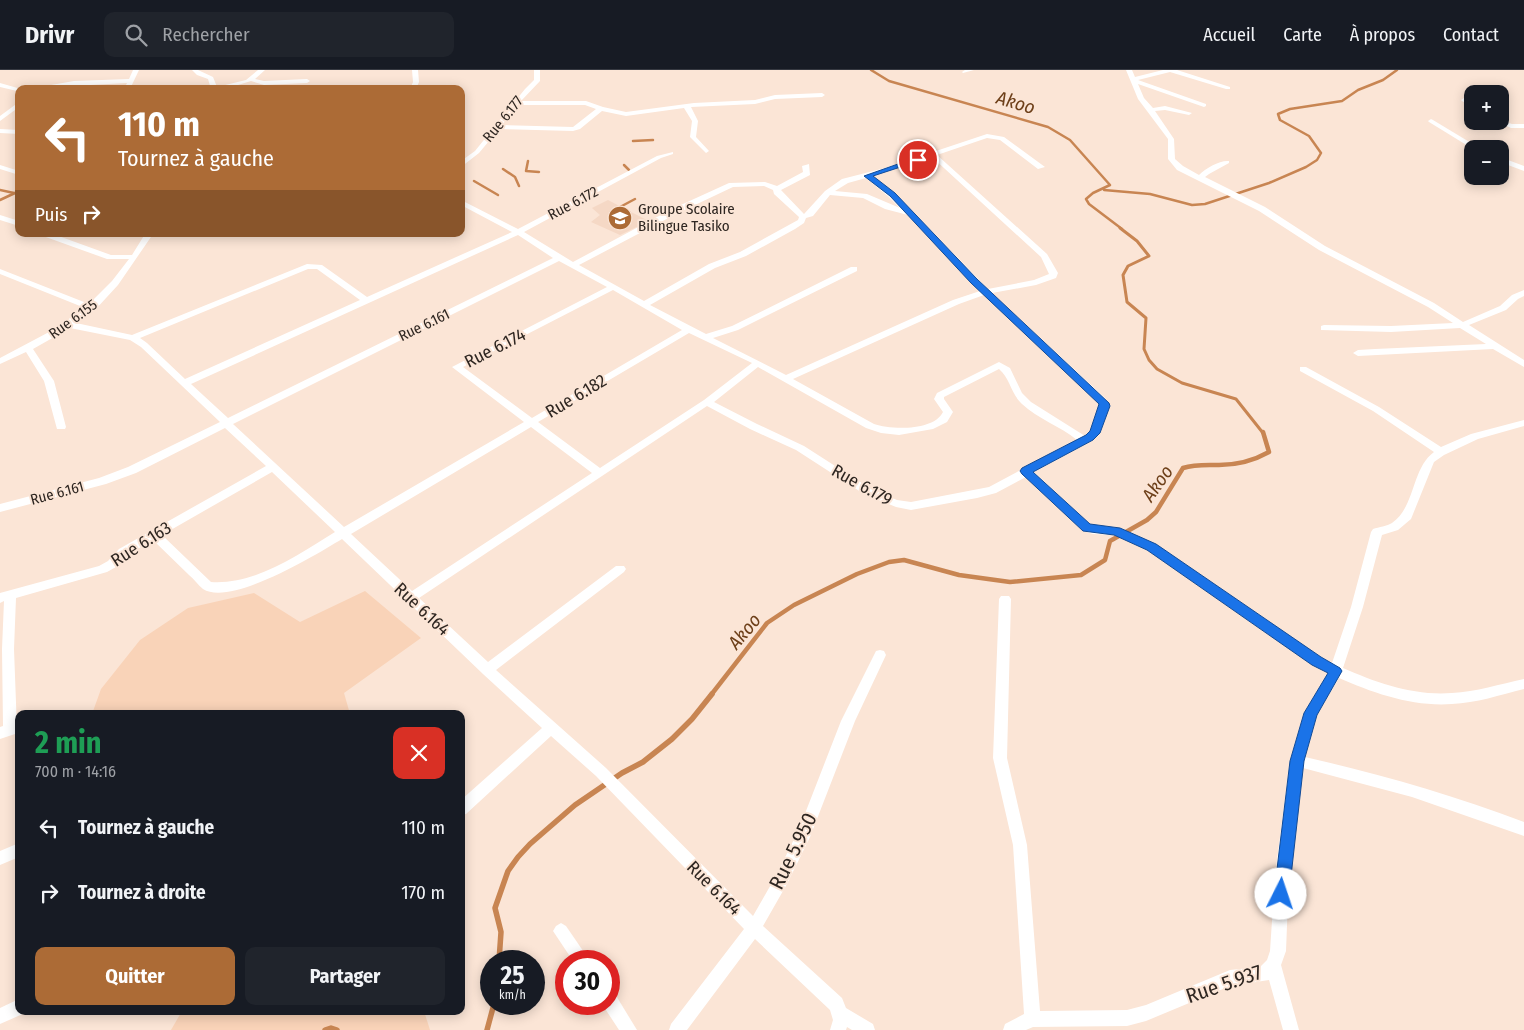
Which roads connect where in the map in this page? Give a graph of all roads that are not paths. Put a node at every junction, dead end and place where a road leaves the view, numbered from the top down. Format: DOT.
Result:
graph roads {
  1 [pos="136,70"];
  2 [pos="195,70"];
  3 [pos="262,70"];
  4 [pos="415,70"];
  5 [pos="537,70"];
  6 [pos="1129,70"];
  7 [pos="1171,70"];
  8 [pos="253,80"];
  9 [pos="1132,80"];
  10 [pos="129,81"];
  11 [pos="307,81"];
  12 [pos="0,85"];
  13 [pos="66,85"];
  14 [pos="128,85"];
  15 [pos="214,85"];
  16 [pos="232,85"];
  17 [pos="415,85"];
  18 [pos="1228,88"];
  19 [pos="15,89"];
  20 [pos="822,95"];
  21 [pos="517,103"];
  22 [pos="1204,105"];
  23 [pos="687,106"];
  24 [pos="15,107"];
  25 [pos="602,109"];
  26 [pos="1151,110"];
  27 [pos="1189,113"];
  28 [pos="0,119"];
  29 [pos="1432,121"];
  30 [pos="1509,125"];
  31 [pos="1524,126"];
  32 [pos="498,127"];
  33 [pos="0,131"];
  34 [pos="15,132"];
  35 [pos="1464,140"];
  36 [pos="706,152"];
  37 [pos="671,153"];
  38 [pos="933,155"];
  39 [pos="465,162"];
  40 [pos="1227,162"];
  41 [pos="1509,162"];
  42 [pos="806,166"];
  43 [pos="1040,167"];
  44 [pos="0,168"];
  45 [pos="1524,168"];
  46 [pos="15,172"];
  47 [pos="868,176"];
  48 [pos="1200,178"];
  49 [pos="777,189"];
  50 [pos="828,193"];
  51 [pos="465,204"];
  52 [pos="910,213"];
  53 [pos="803,216"];
  54 [pos="0,217"];
  55 [pos="15,223"];
  56 [pos="518,232"];
  57 [pos="54,237"];
  58 [pos="146,237"];
  59 [pos="134,257"];
  60 [pos="560,258"];
  61 [pos="573,265"];
  62 [pos="854,269"];
  63 [pos="0,272"];
  64 [pos="614,287"];
  65 [pos="985,292"];
  66 [pos="1524,293"];
  67 [pos="366,300"];
  68 [pos="645,304"];
  69 [pos="92,308"];
  70 [pos="70,325"];
  71 [pos="1462,325"];
  72 [pos="1324,328"];
  73 [pos="688,330"];
  74 [pos="706,337"];
  75 [pos="133,338"];
  76 [pos="1494,346"];
  77 [pos="28,348"];
  78 [pos="1358,353"];
  79 [pos="0,361"];
  80 [pos="758,363"];
  81 [pos="1524,364"];
  82 [pos="1303,369"];
  83 [pos="786,379"];
  84 [pos="184,383"];
  85 [pos="707,402"];
  86 [pos="226,422"];
  87 [pos="530,422"];
  88 [pos="1524,423"];
  89 [pos="61,427"];
  90 [pos="1084,441"];
  91 [pos="1441,452"];
  92 [pos="272,467"];
  93 [pos="1026,471"];
  94 [pos="600,473"];
  95 [pos="0,508"];
  96 [pos="342,533"];
  97 [pos="154,534"];
  98 [pos="620,568"];
  99 [pos="5,596"];
  100 [pos="410,598"];
  101 [pos="1005,599"];
  102 [pos="880,655"];
  103 [pos="487,670"];
  104 [pos="1336,671"];
  105 [pos="1524,684"];
  106 [pos="552,727"];
  107 [pos="0,733"];
  108 [pos="1297,761"];
  109 [pos="465,805"];
  110 [pos="1524,829"];
  111 [pos="15,852"];
  112 [pos="0,858"];
  113 [pos="754,928"];
  114 [pos="561,932"];
  115 [pos="574,950"];
  116 [pos="1273,965"];
  117 [pos="15,1009"];
  118 [pos="619,1015"];
  119 [pos="0,1016"];
  120 [pos="1033,1019"];
  121 [pos="840,1022"];
  122 [pos="629,1030"];
  123 [pos="677,1030"];
  124 [pos="867,1030"];
  125 [pos="1010,1030"];
  126 [pos="1291,1030"];
  1 -- 10 [label="street"];
  2 -- 15 [label="street"];
  3 -- 8 [label="street"];
  4 -- 17 [label="street"];
  5 -- 21 [label="street, Rue 6.177"];
  6 -- 9 [label="street"];
  7 -- 9 [label="street"];
  7 -- 18 [label="street"];
  8 -- 11 [label="street"];
  8 -- 16 [label="street"];
  9 -- 22 [label="street"];
  9 -- 26 [label="street"];
  10 -- 13 [label="street"];
  10 -- 14 [label="street"];
  12 -- 19 [label="street"];
  20 -- 23 [label="street"];
  21 -- 25 [label="street"];
  21 -- 32 [label="street, Rue 6.177"];
  23 -- 25 [label="street"];
  23 -- 36 [label="street"];
  24 -- 28 [label="street"];
  25 -- 32 [label="street"];
  26 -- 27 [label="street"];
  26 -- 48 [label="street"];
  29 -- 35 [label="street"];
  30 -- 31 [label="street"];
  32 -- 39 [label="street, Rue 6.177"];
  33 -- 34 [label="street"];
  37 -- 56 [label="street, Rue 6.172"];
  38 -- 43 [label="street"];
  38 -- 47 [label="street"];
  38 -- 65 [label="street"];
  40 -- 48 [label="street"];
  41 -- 45 [label="street"];
  42 -- 49 [label="street"];
  44 -- 46 [label="street"];
  47 -- 50 [label="street"];
  47 -- 52 [label="street"];
  48 -- 71 [label="street"];
  49 -- 53 [label="street"];
  49 -- 61 [label="street"];
  50 -- 52 [label="street"];
  50 -- 53 [label="street"];
  51 -- 56 [label="street"];
  52 -- 65 [label="street"];
  53 -- 68 [label="street"];
  54 -- 55 [label="street"];
  56 -- 60 [label="street, Rue 6.172"];
  56 -- 67 [label="street"];
  57 -- 59 [label="street"];
  58 -- 59 [label="street, Rue 6.155"];
  59 -- 69 [label="street, Rue 6.155"];
  60 -- 61 [label="street"];
  60 -- 86 [label="street, Rue 6.161"];
  61 -- 64 [label="street"];
  62 -- 74 [label="street"];
  63 -- 69 [label="street"];
  64 -- 68 [label="street"];
  64 -- 87 [label="street, Rue 6.174"];
  65 -- 83 [label="street"];
  65 -- 90 [label="street"];
  66 -- 71 [label="street"];
  67 -- 75 [label="street"];
  67 -- 84 [label="street"];
  68 -- 73 [label="street"];
  69 -- 70 [label="street, Rue 6.155"];
  70 -- 75 [label="street, Rue 6.164"];
  70 -- 77 [label="street, Rue 6.155"];
  71 -- 72 [label="street"];
  71 -- 76 [label="street"];
  73 -- 74 [label="street"];
  73 -- 87 [label="street, Rue 6.182"];
  74 -- 80 [label="street"];
  75 -- 84 [label="street, Rue 6.164"];
  76 -- 78 [label="street"];
  76 -- 81 [label="street"];
  77 -- 79 [label="street, Rue 6.155"];
  77 -- 89 [label="street"];
  80 -- 83 [label="street"];
  80 -- 85 [label="street"];
  82 -- 91 [label="street"];
  83 -- 90 [label="street"];
  84 -- 86 [label="street, Rue 6.164"];
  85 -- 93 [label="street, Rue 6.179"];
  85 -- 94 [label="street"];
  86 -- 92 [label="street, Rue 6.164"];
  86 -- 95 [label="street, Rue 6.161"];
  87 -- 94 [label="street, Rue 6.174"];
  87 -- 96 [label="street, Rue 6.182"];
  88 -- 91 [label="street"];
  90 -- 93 [label="street, Rue 6.179"];
  91 -- 104 [label="street, Rue 5.937"];
  92 -- 96 [label="street, Rue 6.164"];
  92 -- 97 [label="street, Rue 6.163"];
  93 -- 104 [label="street"];
  94 -- 100 [label="street"];
  96 -- 97 [label="street, Rue 6.182"];
  96 -- 100 [label="street, Rue 6.164"];
  97 -- 99 [label="street, Rue 6.163"];
  98 -- 103 [label="street"];
  99 -- 107 [label="street"];
  100 -- 103 [label="street, Rue 6.164"];
  101 -- 120 [label="street"];
  102 -- 113 [label="street, Rue 5.950"];
  103 -- 106 [label="street, Rue 6.164"];
  104 -- 105 [label="street"];
  104 -- 108 [label="street, Rue 5.937"];
  106 -- 109 [label="street"];
  106 -- 113 [label="street, Rue 6.164"];
  108 -- 110 [label="street"];
  108 -- 116 [label="street, Rue 5.937"];
  111 -- 112 [label="street"];
  113 -- 121 [label="street, Rue 6.164"];
  113 -- 123 [label="street, Rue 5.950"];
  114 -- 115 [label="street"];
  116 -- 120 [label="street, Rue 5.937"];
  116 -- 126 [label="street"];
  117 -- 119 [label="street"];
  118 -- 122 [label="street"];
  120 -- 125 [label="street, Rue 5.937"];
  121 -- 124 [label="street"];
}
